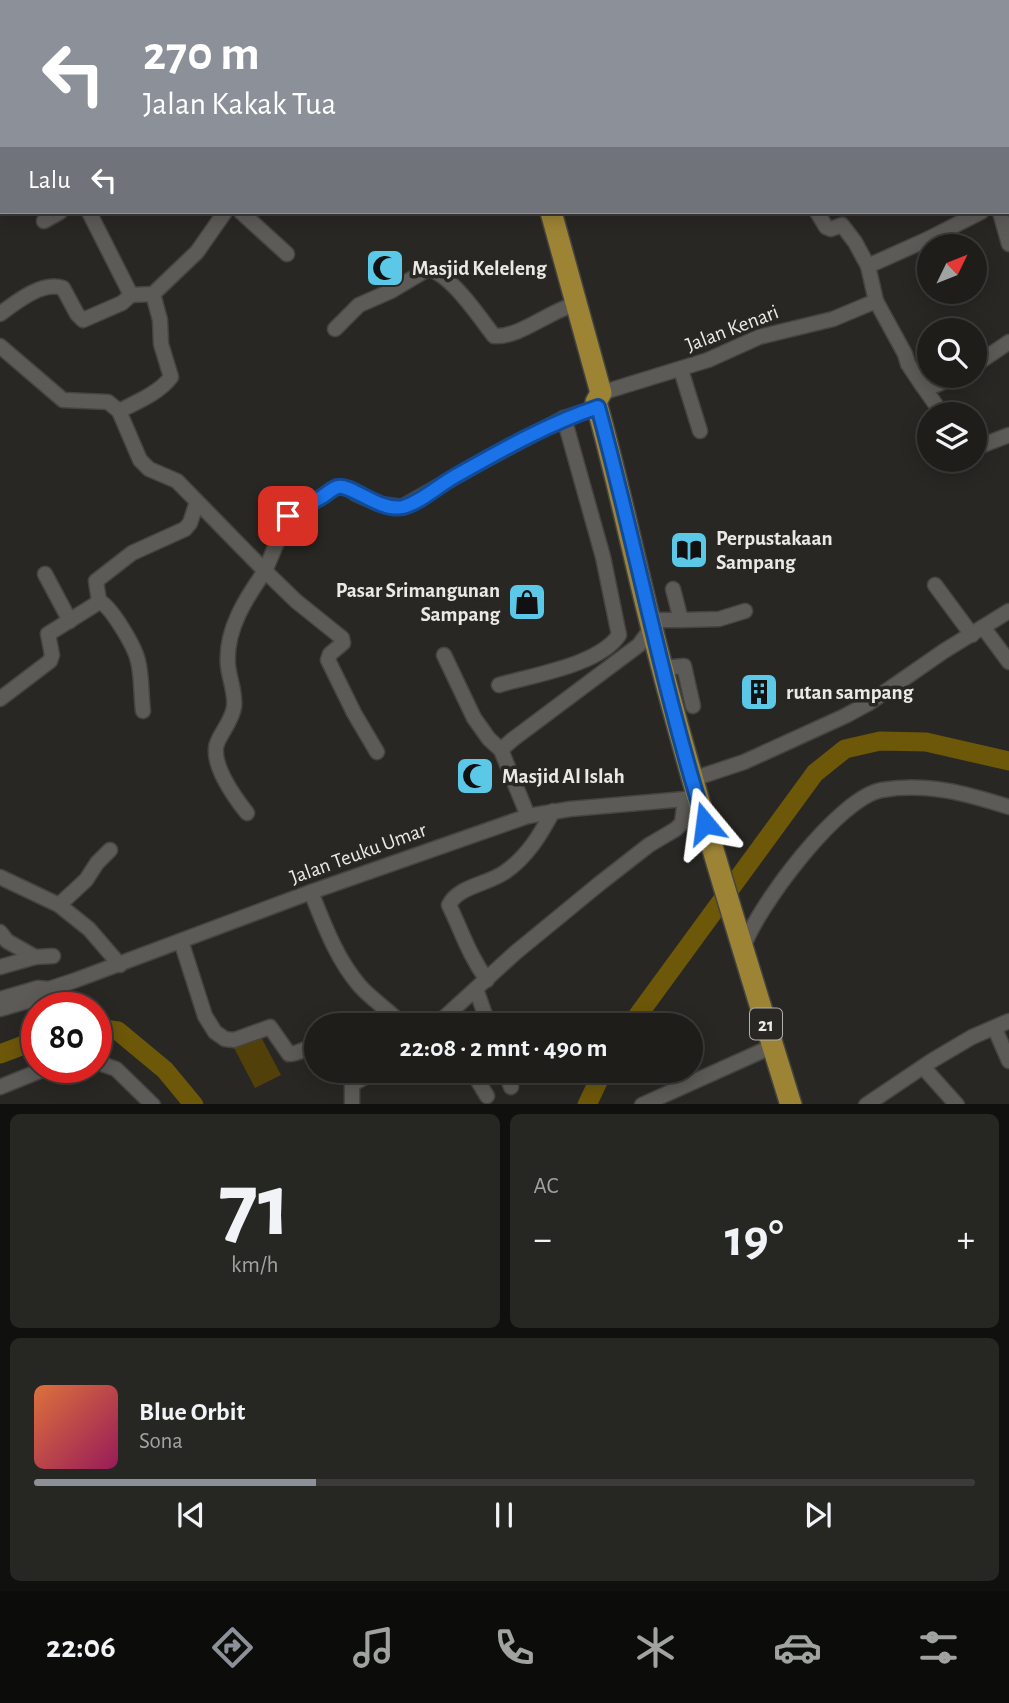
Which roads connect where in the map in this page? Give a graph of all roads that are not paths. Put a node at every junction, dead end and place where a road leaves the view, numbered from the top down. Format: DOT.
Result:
graph roads {
  1 [pos="56,214"];
  2 [pos="90,214"];
  3 [pos="224,214"];
  4 [pos="243,214"];
  5 [pos="539,214"];
  6 [pos="551,214"];
  7 [pos="818,214"];
  8 [pos="977,214"];
  9 [pos="1001,214"];
  10 [pos="44,221"];
  11 [pos="1009,242"];
  12 [pos="286,254"];
  13 [pos="868,266"];
  14 [pos="153,294"];
  15 [pos="131,295"];
  16 [pos="876,301"];
  17 [pos="570,305"];
  18 [pos="0,314"];
  19 [pos="335,329"];
  20 [pos="1009,342"];
  21 [pos="0,346"];
  22 [pos="987,357"];
  23 [pos="681,370"];
  24 [pos="917,378"];
  25 [pos="598,401"];
  26 [pos="119,411"];
  27 [pos="564,418"];
  28 [pos="700,431"];
  29 [pos="1009,435"];
  30 [pos="987,443"];
  31 [pos="197,502"];
  32 [pos="265,571"];
  33 [pos="44,575"];
  34 [pos="935,585"];
  35 [pos="673,589"];
  36 [pos="99,601"];
  37 [pos="745,611"];
  38 [pos="1009,611"];
  39 [pos="681,620"];
  40 [pos="70,621"];
  41 [pos="651,623"];
  42 [pos="977,631"];
  43 [pos="639,645"];
  44 [pos="444,655"];
  45 [pos="672,662"];
  46 [pos="1009,662"];
  47 [pos="499,685"];
  48 [pos="0,699"];
  49 [pos="693,706"];
  50 [pos="143,711"];
  51 [pos="501,750"];
  52 [pos="377,752"];
  53 [pos="692,794"];
  54 [pos="1009,807"];
  55 [pos="553,811"];
  56 [pos="247,813"];
  57 [pos="528,816"];
  58 [pos="110,850"];
  59 [pos="0,877"];
  60 [pos="311,892"];
  61 [pos="59,905"];
  62 [pos="0,932"];
  63 [pos="181,941"];
  64 [pos="742,946"];
  65 [pos="54,956"];
  66 [pos="35,957"];
  67 [pos="120,965"];
  68 [pos="0,967"];
  69 [pos="481,984"];
  70 [pos="49,989"];
  71 [pos="0,999"];
  72 [pos="0,1009"];
  73 [pos="390,1013"];
  74 [pos="449,1013"];
  75 [pos="487,1013"];
  76 [pos="1009,1021"];
  77 [pos="995,1028"];
  78 [pos="773,1046"];
  79 [pos="304,1049"];
  80 [pos="1009,1061"];
  81 [pos="923,1067"];
  82 [pos="112,1068"];
  83 [pos="21,1079"];
  84 [pos="352,1083"];
  85 [pos="479,1083"];
  86 [pos="510,1083"];
  87 [pos="0,1087"];
  88 [pos="511,1087"];
  89 [pos="486,1096"];
  90 [pos="153,1104"];
  91 [pos="352,1104"];
  92 [pos="642,1104"];
  93 [pos="791,1104"];
  94 [pos="866,1104"];
  95 [pos="957,1104"];
  1 -- 10 [label="street"];
  2 -- 15 [label="street"];
  3 -- 14 [label="street"];
  4 -- 12 [label="street"];
  5 -- 17 [label="highway, 21"];
  6 -- 17 [label="highway, 21"];
  7 -- 13 [label="street"];
  8 -- 13 [label="street"];
  9 -- 11 [label="street"];
  13 -- 16 [label="street"];
  14 -- 15 [label="street"];
  14 -- 26 [label="street"];
  15 -- 18 [label="street"];
  16 -- 23 [label="street, Jalan Kenari"];
  16 -- 24 [label="street"];
  17 -- 19 [label="street"];
  17 -- 25 [label="highway, 21"];
  20 -- 22 [label="street"];
  21 -- 26 [label="street"];
  23 -- 25 [label="street, Jalan Kenari"];
  23 -- 28 [label="street"];
  25 -- 27 [label="street, Jalan Kenari"];
  25 -- 41 [label="highway, 21"];
  26 -- 31 [label="street"];
  27 -- 32 [label="street, Jalan Kenari"];
  27 -- 47 [label="street"];
  29 -- 30 [label="street"];
  31 -- 32 [label="street"];
  31 -- 36 [label="street"];
  32 -- 52 [label="street"];
  32 -- 56 [label="street, Jalan Kenari"];
  33 -- 40 [label="street"];
  34 -- 42 [label="street"];
  35 -- 39 [label="street"];
  36 -- 40 [label="street"];
  36 -- 50 [label="street"];
  37 -- 39 [label="street"];
  38 -- 42 [label="street, Jalan Teuku Umar"];
  39 -- 41 [label="street"];
  40 -- 48 [label="street"];
  41 -- 43 [label="street"];
  41 -- 45 [label="highway, 21"];
  42 -- 46 [label="street"];
  42 -- 53 [label="street, Jalan Teuku Umar"];
  43 -- 45 [label="street"];
  43 -- 51 [label="street"];
  44 -- 51 [label="street"];
  45 -- 49 [label="street"];
  45 -- 53 [label="highway, 21"];
  51 -- 57 [label="street"];
  53 -- 55 [label="street, Jalan Teuku Umar"];
  53 -- 64 [label="highway, 21"];
  53 -- 69 [label="street"];
  54 -- 64 [label="street"];
  55 -- 57 [label="street, Jalan Teuku Umar"];
  55 -- 69 [label="street"];
  57 -- 60 [label="street, Jalan Teuku Umar"];
  58 -- 61 [label="street"];
  59 -- 61 [label="street"];
  60 -- 63 [label="street, Jalan Teuku Umar"];
  60 -- 73 [label="street"];
  61 -- 67 [label="street"];
  62 -- 66 [label="street"];
  63 -- 67 [label="street, Jalan Teuku Umar"];
  63 -- 79 [label="street"];
  64 -- 78 [label="highway, 21"];
  65 -- 66 [label="street"];
  66 -- 68 [label="street"];
  67 -- 70 [label="street, Jalan Teuku Umar"];
  69 -- 74 [label="street"];
  69 -- 75 [label="street"];
  70 -- 71 [label="street, Jalan Teuku Umar"];
  70 -- 72 [label="street, Jalan Teuku Umar"];
  76 -- 77 [label="street"];
  77 -- 80 [label="street"];
  77 -- 81 [label="street"];
  78 -- 92 [label="street"];
  78 -- 93 [label="highway, 21"];
  81 -- 94 [label="street"];
  81 -- 95 [label="street"];
  82 -- 90 [label="street"];
  83 -- 87 [label="street"];
  84 -- 91 [label="street"];
  85 -- 89 [label="street"];
  86 -- 88 [label="street"];
}
